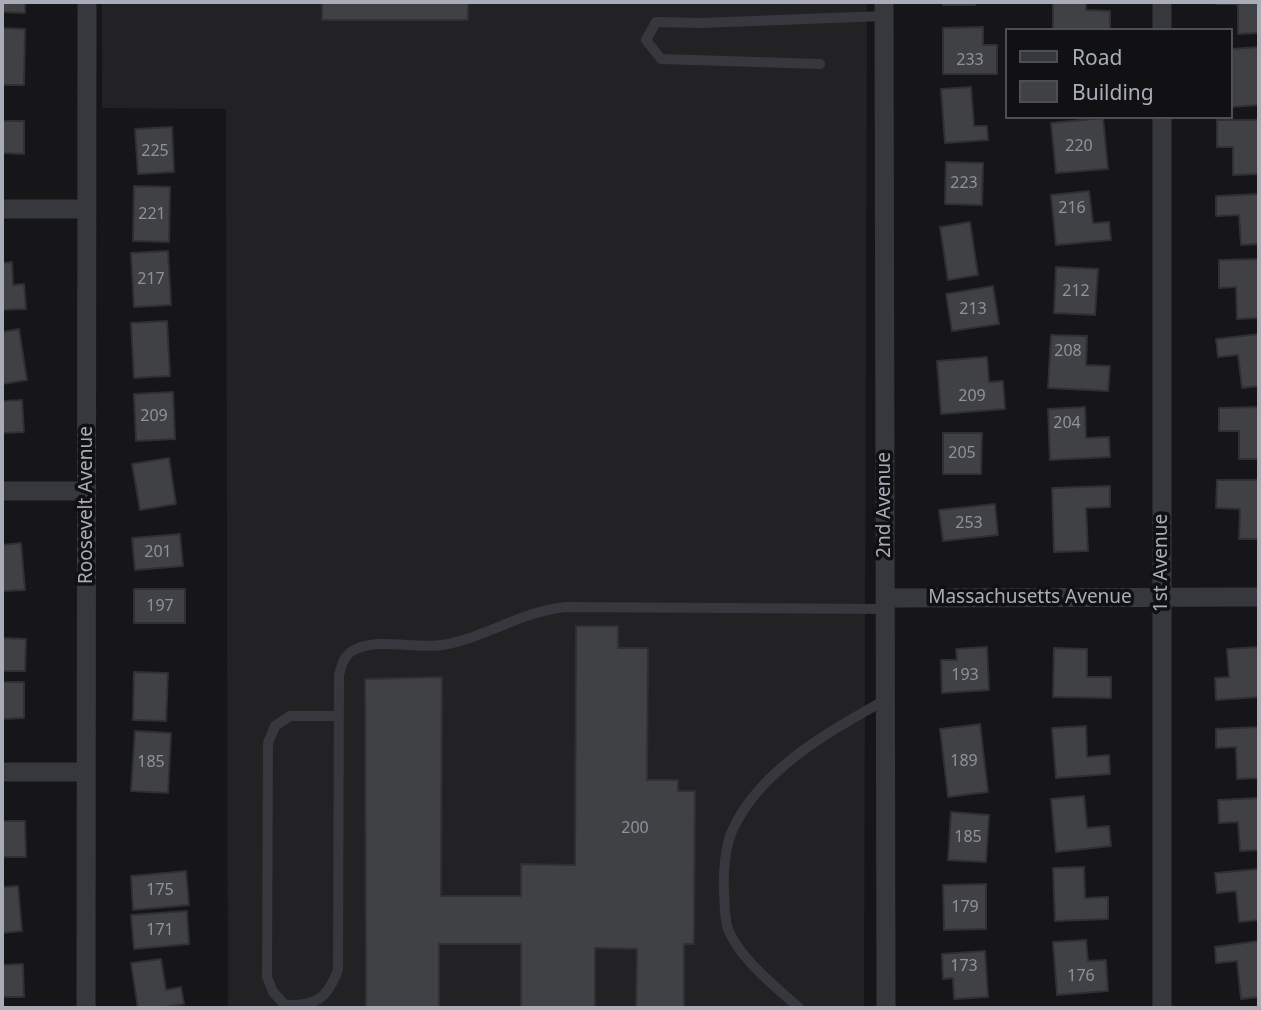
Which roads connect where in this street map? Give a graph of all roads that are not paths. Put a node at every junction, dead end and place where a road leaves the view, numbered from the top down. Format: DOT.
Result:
graph roads {
  1 [pos="87,2"];
  2 [pos="1162,2"];
  3 [pos="884,9"];
  4 [pos="1162,28"];
  5 [pos="820,64"];
  6 [pos="1162,119"];
  7 [pos="2,209"];
  8 [pos="87,209"];
  9 [pos="2,491"];
  10 [pos="87,491"];
  11 [pos="1162,597"];
  12 [pos="1259,597"];
  13 [pos="885,603"];
  14 [pos="886,699"];
  15 [pos="339,716"];
  16 [pos="2,772"];
  17 [pos="86,772"];
  18 [pos="86,1008"];
  19 [pos="799,1008"];
  20 [pos="886,1008"];
  21 [pos="1162,1008"];
  1 -- 8 [label="street, Roosevelt Avenue"];
  2 -- 4 [label="street"];
  3 -- 5 [label="lane"];
  3 -- 13 [label="street, 2nd Avenue"];
  6 -- 11 [label="street, 1st Avenue"];
  7 -- 8 [label="street"];
  8 -- 10 [label="street, Roosevelt Avenue"];
  9 -- 10 [label="street"];
  10 -- 17 [label="street, Roosevelt Avenue"];
  11 -- 12 [label="street, Massachusetts Avenue"];
  11 -- 13 [label="street, Massachusetts Avenue"];
  11 -- 21 [label="street, 1st Avenue"];
  13 -- 14 [label="street, 2nd Avenue"];
  13 -- 15 [label="lane"];
  14 -- 19 [label="lane"];
  14 -- 20 [label="street, 2nd Avenue"];
  15 -- 15 [label="lane"];
  16 -- 17 [label="street"];
  17 -- 18 [label="street, Roosevelt Avenue"];
}
